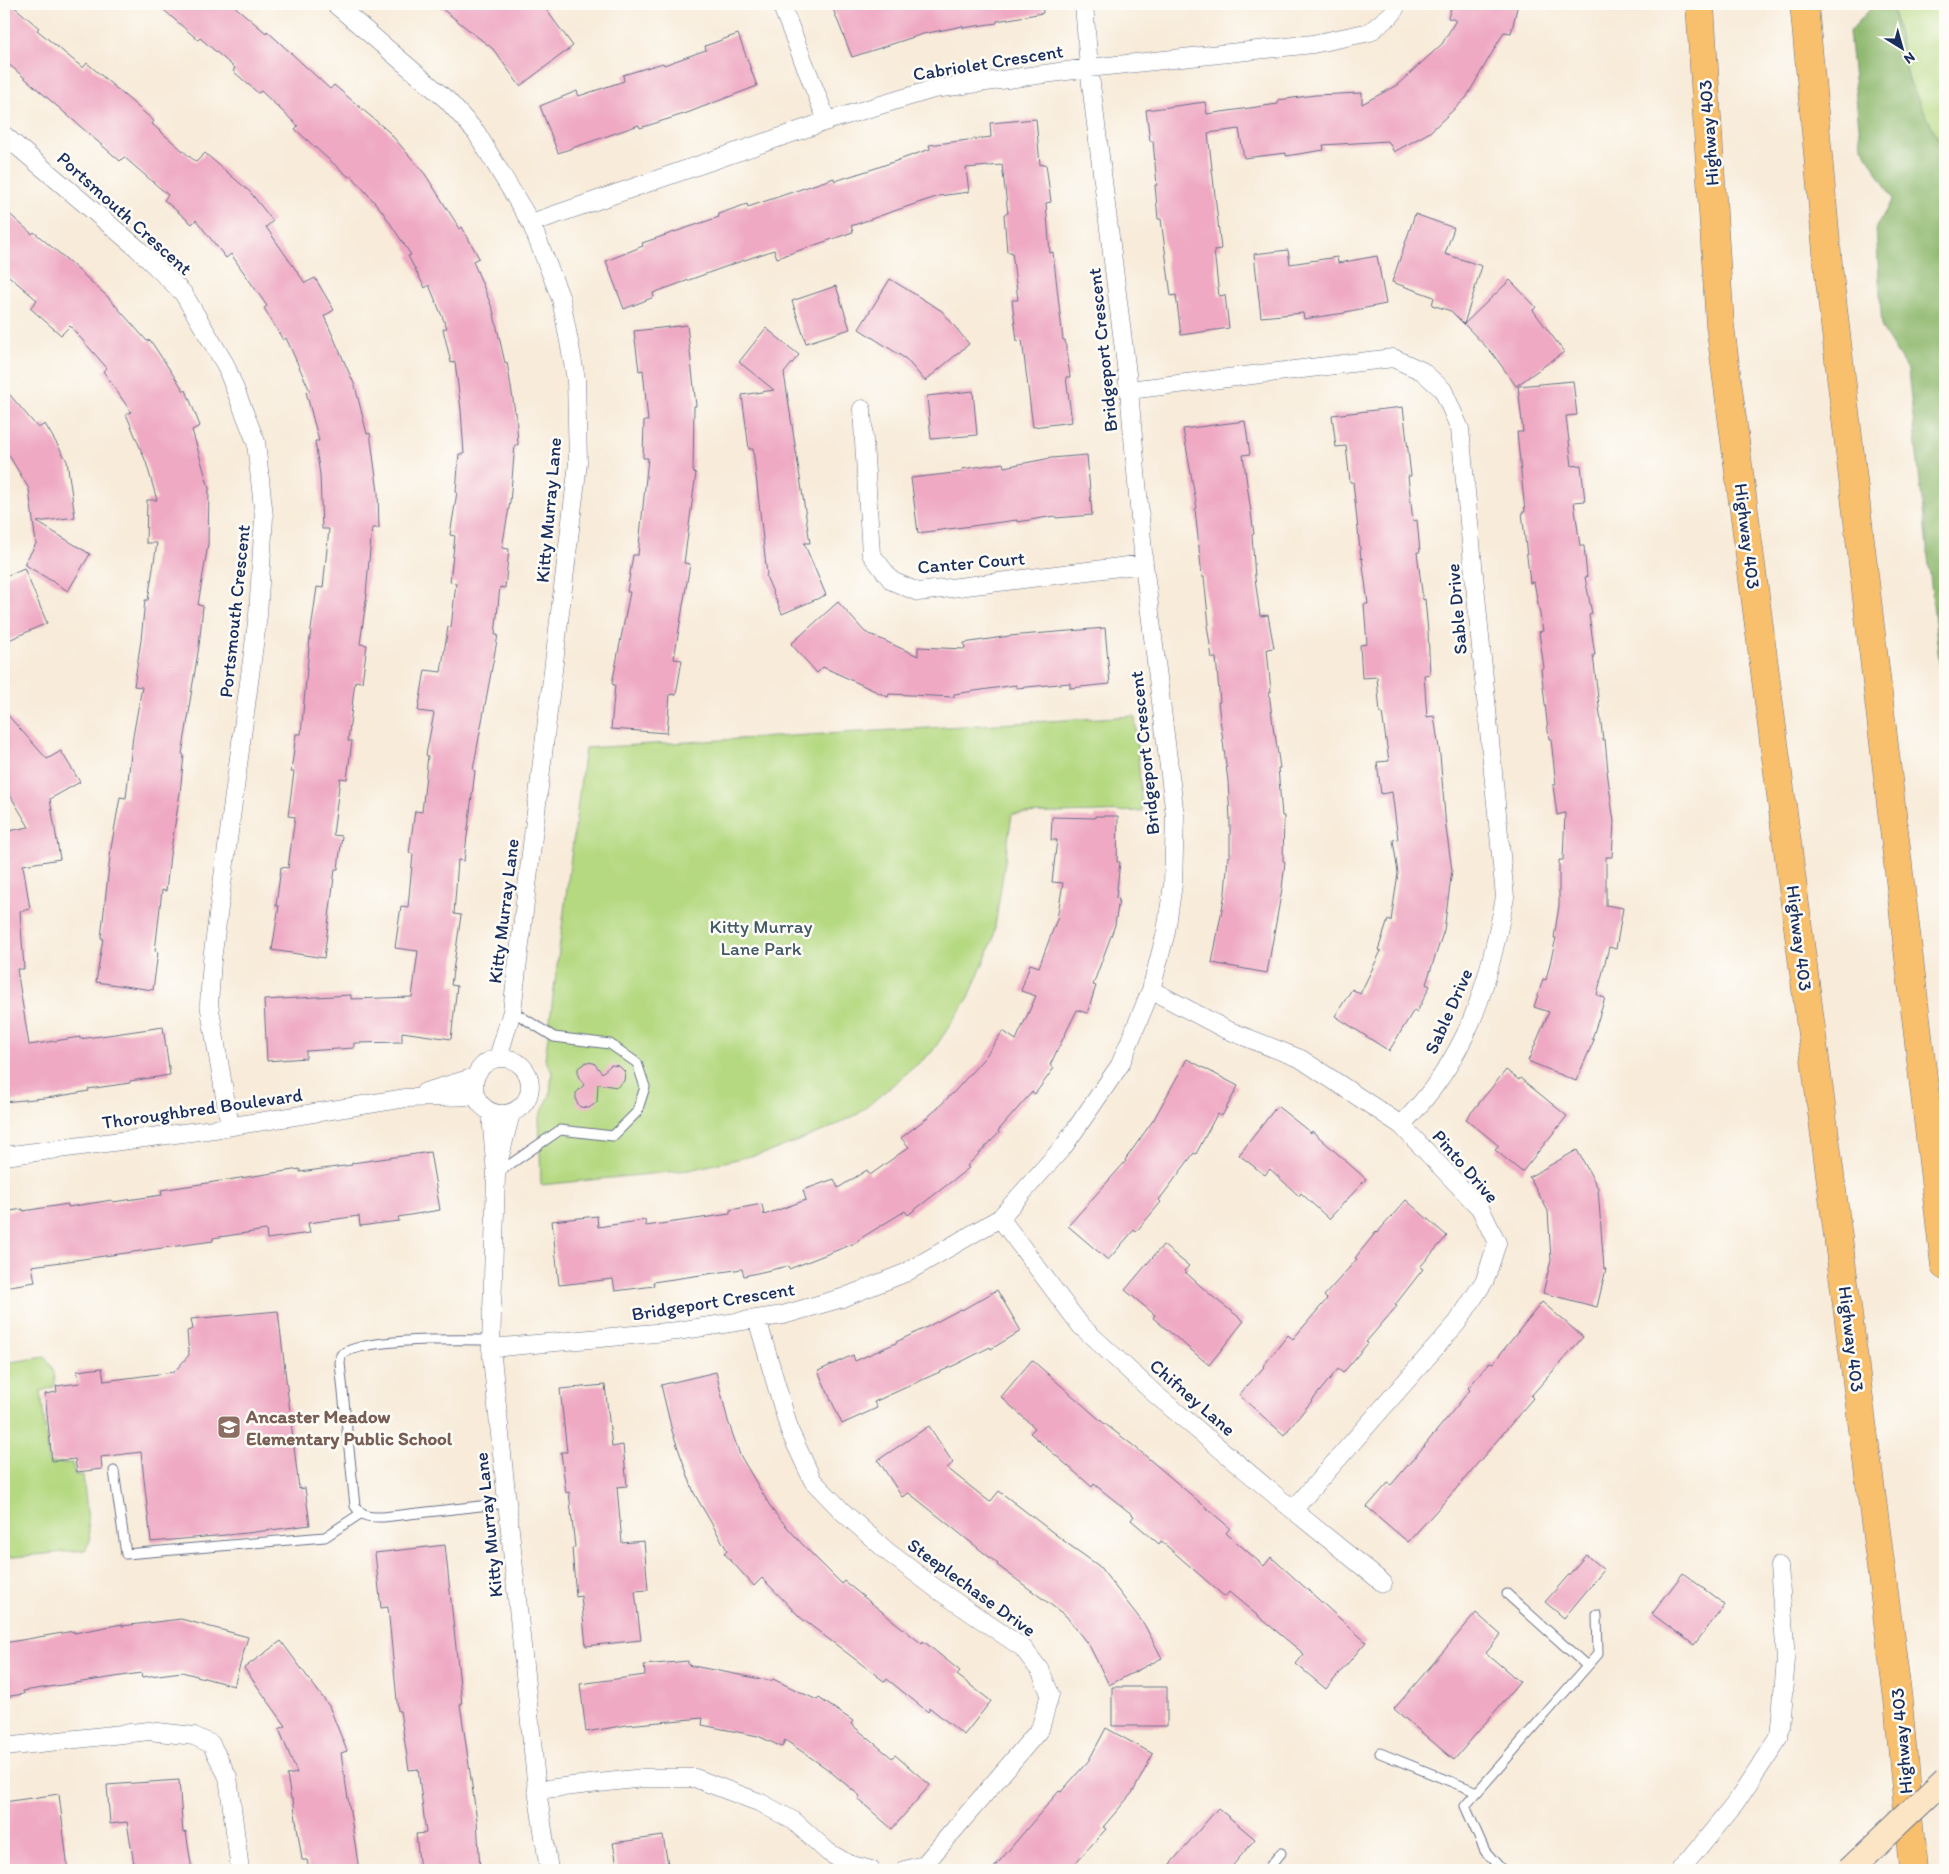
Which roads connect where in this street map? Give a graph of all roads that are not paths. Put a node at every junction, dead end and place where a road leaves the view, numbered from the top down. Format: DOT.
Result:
graph roads {
  1 [pos="335,4"];
  2 [pos="782,4"];
  3 [pos="1084,4"];
  4 [pos="1397,4"];
  5 [pos="1700,4"];
  6 [pos="1804,4"];
  7 [pos="1089,68"];
  8 [pos="827,121"];
  9 [pos="4,136"];
  10 [pos="531,223"];
  11 [pos="1130,390"];
  12 [pos="862,409"];
  13 [pos="1144,564"];
  14 [pos="1151,990"];
  15 [pos="512,1011"];
  16 [pos="498,1058"];
  17 [pos="519,1063"];
  18 [pos="475,1077"];
  19 [pos="475,1096"];
  20 [pos="406,1098"];
  21 [pos="491,1113"];
  22 [pos="511,1113"];
  23 [pos="1401,1125"];
  24 [pos="230,1126"];
  25 [pos="4,1156"];
  26 [pos="496,1175"];
  27 [pos="1000,1218"];
  28 [pos="1945,1266"];
  29 [pos="757,1319"];
  30 [pos="491,1344"];
  31 [pos="114,1471"];
  32 [pos="507,1502"];
  33 [pos="1293,1510"];
  34 [pos="360,1514"];
  35 [pos="1779,1566"];
  36 [pos="1383,1583"];
  37 [pos="1507,1594"];
  38 [pos="1597,1615"];
  39 [pos="1588,1666"];
  40 [pos="4,1747"];
  41 [pos="1380,1753"];
  42 [pos="1945,1779"];
  43 [pos="537,1790"];
  44 [pos="1477,1792"];
  45 [pos="1281,1853"];
  46 [pos="240,1870"];
  47 [pos="549,1870"];
  48 [pos="870,1870"];
  49 [pos="905,1870"];
  50 [pos="1267,1870"];
  51 [pos="1502,1870"];
  52 [pos="1681,1870"];
  53 [pos="1849,1870"];
  54 [pos="1913,1870"];
  1 -- 10 [label="street, Kitty Murray Lane"];
  2 -- 8 [label="street"];
  3 -- 7 [label="street, Bridgeport Crescent"];
  4 -- 7 [label="street, Cabriolet Crescent"];
  5 -- 54 [label="highway, Highway 403"];
  6 -- 28 [label="highway"];
  7 -- 8 [label="street, Cabriolet Crescent"];
  7 -- 11 [label="street, Bridgeport Crescent"];
  8 -- 10 [label="street, Cabriolet Crescent"];
  9 -- 24 [label="street, Portsmouth Crescent"];
  10 -- 15 [label="street, Kitty Murray Lane"];
  11 -- 13 [label="street, Bridgeport Crescent"];
  11 -- 23 [label="street, Sable Drive"];
  12 -- 13 [label="street, Canter Court"];
  13 -- 14 [label="street, Bridgeport Crescent"];
  14 -- 23 [label="street, Pinto Drive"];
  14 -- 27 [label="street, Bridgeport Crescent"];
  15 -- 16 [label="street, Kitty Murray Lane"];
  15 -- 17 [label="street, Kitty Murray Lane"];
  15 -- 26 [label="lane"];
  16 -- 17 [label="street"];
  16 -- 18 [label="street"];
  17 -- 22 [label="street"];
  18 -- 19 [label="street"];
  18 -- 20 [label="street, Thoroughbred Boulevard"];
  19 -- 20 [label="street, Thoroughbred Boulevard"];
  19 -- 21 [label="street"];
  20 -- 24 [label="street, Thoroughbred Boulevard"];
  21 -- 22 [label="street"];
  21 -- 26 [label="street, Kitty Murray Lane"];
  22 -- 26 [label="street, Kitty Murray Lane"];
  23 -- 33 [label="street, Pinto Drive"];
  24 -- 25 [label="street, Thoroughbred Boulevard"];
  26 -- 30 [label="street, Kitty Murray Lane"];
  27 -- 29 [label="street, Bridgeport Crescent"];
  27 -- 33 [label="street, Chifney Lane"];
  29 -- 30 [label="street, Bridgeport Crescent"];
  29 -- 49 [label="street, Steeplechase Drive"];
  30 -- 32 [label="street, Kitty Murray Lane"];
  30 -- 34 [label="lane"];
  31 -- 34 [label="lane"];
  32 -- 34 [label="lane"];
  32 -- 43 [label="street, Kitty Murray Lane"];
  33 -- 36 [label="street, Chifney Lane"];
  35 -- 52 [label="street"];
  37 -- 39 [label="lane"];
  38 -- 39 [label="lane"];
  39 -- 44 [label="lane"];
  40 -- 46 [label="street"];
  41 -- 44 [label="lane"];
  42 -- 53 [label="main road, bridge"];
  43 -- 47 [label="street, Kitty Murray Lane"];
  43 -- 48 [label="street"];
  44 -- 51 [label="lane"];
  45 -- 50 [label="lane"];
}
